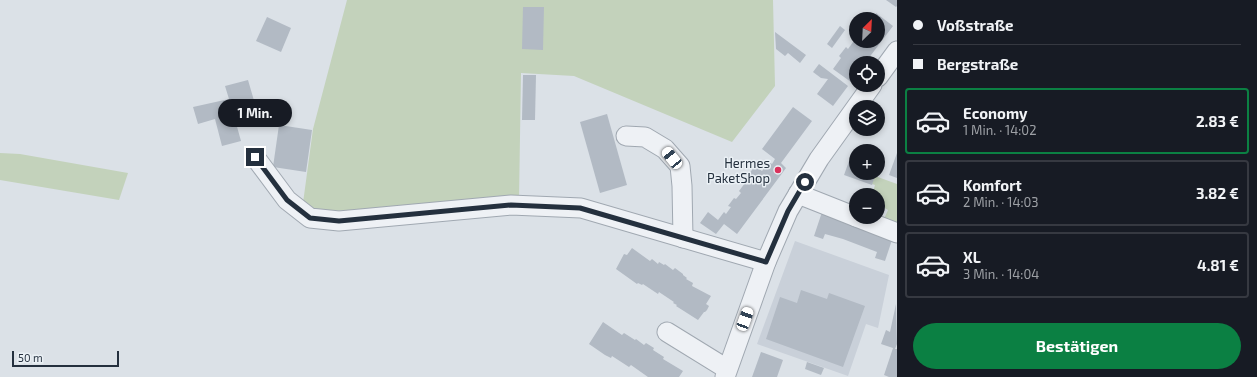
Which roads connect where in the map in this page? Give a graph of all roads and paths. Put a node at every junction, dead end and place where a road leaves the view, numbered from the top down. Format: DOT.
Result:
graph roads {
  1 [pos="897,52"];
  2 [pos="885,68"];
  3 [pos="867,92"];
  4 [pos="626,136"];
  5 [pos="255,157"];
  6 [pos="798,194"];
  7 [pos="849,214"];
  8 [pos="875,224"];
  9 [pos="897,232"];
  10 [pos="683,238"];
  11 [pos="766,262"];
  12 [pos="667,332"];
  13 [pos="726,373"];
  1 -- 2 [label="street"];
  3 -- 6 [label="street"];
  4 -- 10 [label="street"];
  5 -- 10 [label="street"];
  6 -- 7 [label="street"];
  6 -- 11 [label="street"];
  8 -- 9 [label="street"];
  10 -- 11 [label="street"];
  11 -- 13 [label="street"];
  12 -- 13 [label="street"];
}
